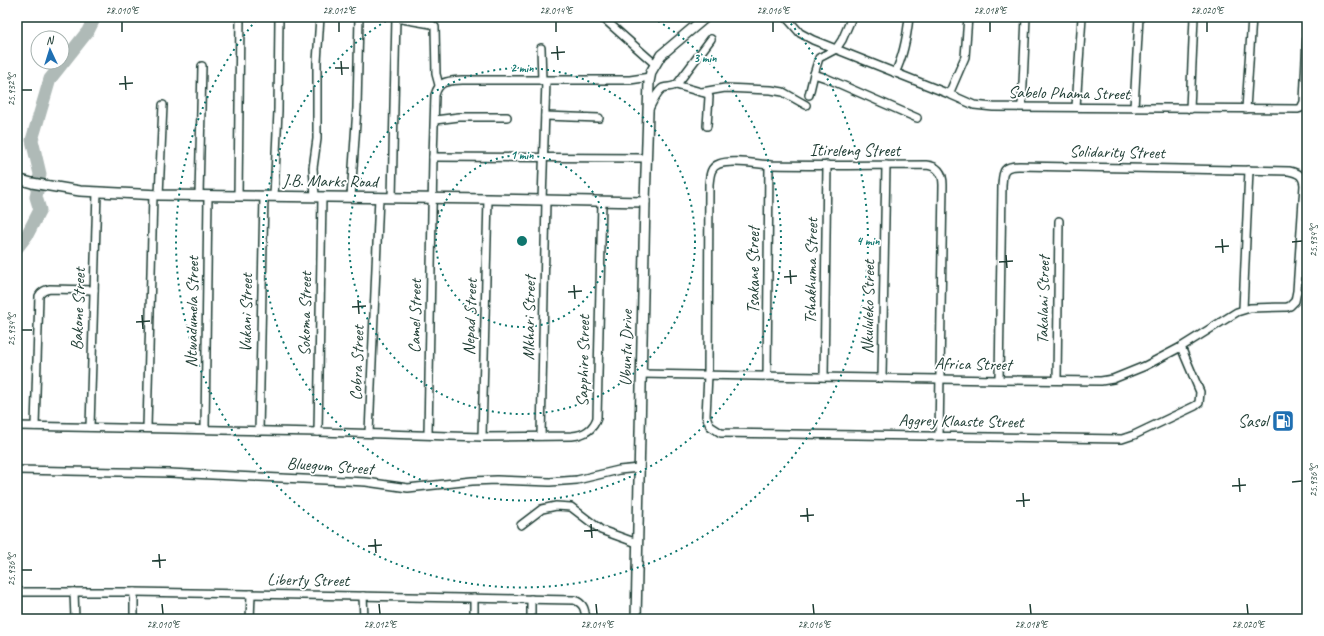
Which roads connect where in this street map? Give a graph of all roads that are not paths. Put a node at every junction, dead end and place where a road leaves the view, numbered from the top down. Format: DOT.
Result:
graph roads {
  1 [pos="240,17"];
  2 [pos="279,17"];
  3 [pos="320,17"];
  4 [pos="359,17"];
  5 [pos="396,17"];
  6 [pos="602,17"];
  7 [pos="706,17"];
  8 [pos="786,17"];
  9 [pos="852,17"];
  10 [pos="909,17"];
  11 [pos="968,17"];
  12 [pos="1026,17"];
  13 [pos="1082,17"];
  14 [pos="1139,17"];
  15 [pos="1194,17"];
  16 [pos="1252,17"];
  17 [pos="1307,36"];
  18 [pos="711,39"];
  19 [pos="541,48"];
  20 [pos="836,49"];
  21 [pos="654,64"];
  22 [pos="202,66"];
  23 [pos="895,73"];
  24 [pos="814,74"];
  25 [pos="650,77"];
  26 [pos="544,81"];
  27 [pos="439,85"];
  28 [pos="676,85"];
  29 [pos="702,92"];
  30 [pos="949,94"];
  31 [pos="809,95"];
  32 [pos="163,105"];
  33 [pos="806,105"];
  34 [pos="1022,106"];
  35 [pos="1076,107"];
  36 [pos="1134,108"];
  37 [pos="1190,109"];
  38 [pos="1246,109"];
  39 [pos="648,111"];
  40 [pos="545,116"];
  41 [pos="507,117"];
  42 [pos="599,118"];
  43 [pos="917,118"];
  44 [pos="435,120"];
  45 [pos="708,126"];
  46 [pos="433,157"];
  47 [pos="543,157"];
  48 [pos="646,158"];
  49 [pos="769,165"];
  50 [pos="827,165"];
  51 [pos="886,165"];
  52 [pos="1249,170"];
  53 [pos="17,179"];
  54 [pos="97,192"];
  55 [pos="156,195"];
  56 [pos="204,196"];
  57 [pos="238,196"];
  58 [pos="264,196"];
  59 [pos="274,196"];
  60 [pos="318,197"];
  61 [pos="351,197"];
  62 [pos="379,197"];
  63 [pos="392,198"];
  64 [pos="433,198"];
  65 [pos="488,199"];
  66 [pos="544,200"];
  67 [pos="602,201"];
  68 [pos="645,202"];
  69 [pos="1059,221"];
  70 [pos="94,290"];
  71 [pos="1287,307"];
  72 [pos="1243,309"];
  73 [pos="1181,347"];
  74 [pos="641,374"];
  75 [pos="708,375"];
  76 [pos="767,376"];
  77 [pos="824,377"];
  78 [pos="882,377"];
  79 [pos="940,378"];
  80 [pos="999,380"];
  81 [pos="1058,380"];
  82 [pos="594,425"];
  83 [pos="17,426"];
  84 [pos="35,426"];
  85 [pos="90,428"];
  86 [pos="147,428"];
  87 [pos="205,430"];
  88 [pos="259,430"];
  89 [pos="318,432"];
  90 [pos="369,433"];
  91 [pos="428,434"];
  92 [pos="541,436"];
  93 [pos="939,436"];
  94 [pos="482,437"];
  95 [pos="639,468"];
  96 [pos="17,470"];
  97 [pos="521,525"];
  98 [pos="637,543"];
  99 [pos="17,592"];
  100 [pos="74,592"];
  101 [pos="134,592"];
  102 [pos="251,594"];
  103 [pos="363,596"];
  104 [pos="474,598"];
  105 [pos="531,599"];
  106 [pos="18,619"];
  107 [pos="75,619"];
  108 [pos="134,619"];
  109 [pos="250,619"];
  110 [pos="364,619"];
  111 [pos="474,619"];
  112 [pos="531,619"];
  113 [pos="586,619"];
  114 [pos="636,619"];
  1 -- 57 [label="street"];
  2 -- 59 [label="street"];
  3 -- 60 [label="street, Sokoma Street"];
  4 -- 61 [label="street"];
  5 -- 27 [label="street"];
  5 -- 63 [label="street"];
  6 -- 21 [label="street"];
  7 -- 21 [label="street"];
  8 -- 20 [label="street, Sabelo Phama Street"];
  9 -- 20 [label="street"];
  10 -- 23 [label="street"];
  11 -- 30 [label="street"];
  12 -- 34 [label="street"];
  13 -- 35 [label="street"];
  14 -- 36 [label="street"];
  15 -- 37 [label="street"];
  16 -- 38 [label="street"];
  17 -- 38 [label="street, Sabelo Phama Street"];
  18 -- 28 [label="street"];
  19 -- 26 [label="street, Mkhari Street"];
  20 -- 23 [label="street, Sabelo Phama Street"];
  20 -- 24 [label="street"];
  21 -- 25 [label="street"];
  22 -- 56 [label="street, Ntwadumela Street"];
  23 -- 30 [label="street, Sabelo Phama Street"];
  24 -- 31 [label="street"];
  24 -- 43 [label="street"];
  25 -- 26 [label="street"];
  25 -- 39 [label="street, Ubuntu Drive"];
  26 -- 27 [label="street"];
  26 -- 40 [label="street, Mkhari Street"];
  27 -- 44 [label="street, Camel Street"];
  28 -- 29 [label="street"];
  28 -- 39 [label="street"];
  29 -- 33 [label="street"];
  29 -- 45 [label="street"];
  30 -- 34 [label="street, Sabelo Phama Street"];
  32 -- 55 [label="street"];
  34 -- 35 [label="street, Sabelo Phama Street"];
  35 -- 36 [label="street, Sabelo Phama Street"];
  36 -- 37 [label="street, Sabelo Phama Street"];
  37 -- 38 [label="street, Sabelo Phama Street"];
  39 -- 48 [label="street, Ubuntu Drive"];
  40 -- 42 [label="street"];
  40 -- 47 [label="street, Mkhari Street"];
  41 -- 44 [label="street"];
  44 -- 46 [label="street, Camel Street"];
  46 -- 47 [label="street"];
  46 -- 64 [label="street, Camel Street"];
  47 -- 48 [label="street"];
  47 -- 66 [label="street, Mkhari Street"];
  48 -- 68 [label="street, Ubuntu Drive"];
  49 -- 50 [label="street, Itireleng Street"];
  49 -- 75 [label="street, Itireleng Street"];
  49 -- 76 [label="street, Tsakane Street"];
  50 -- 51 [label="street, Itireleng Street"];
  50 -- 77 [label="street, Tshakhuma Street"];
  51 -- 78 [label="street, Nkululeko Street"];
  51 -- 79 [label="street, Itireleng Street"];
  52 -- 71 [label="street, Solidarity Street"];
  52 -- 72 [label="street"];
  52 -- 80 [label="street, Solidarity Street"];
  53 -- 54 [label="street, J.B. Marks Road"];
  54 -- 55 [label="street, J.B. Marks Road"];
  54 -- 70 [label="street, Bakone Street"];
  55 -- 56 [label="street, J.B. Marks Road"];
  55 -- 86 [label="street"];
  56 -- 57 [label="street, J.B. Marks Road"];
  56 -- 87 [label="street, Ntwadumela Street"];
  57 -- 58 [label="street, J.B. Marks Road"];
  58 -- 59 [label="street, J.B. Marks Road"];
  58 -- 88 [label="street, Vukani Street"];
  59 -- 60 [label="street, J.B. Marks Road"];
  60 -- 61 [label="street, J.B. Marks Road"];
  60 -- 89 [label="street, Sokoma Street"];
  61 -- 62 [label="street, J.B. Marks Road"];
  62 -- 63 [label="street, J.B. Marks Road"];
  62 -- 90 [label="street, Cobra Street"];
  63 -- 64 [label="street, J.B. Marks Road"];
  64 -- 65 [label="street, J.B. Marks Road"];
  64 -- 91 [label="street, Camel Street"];
  65 -- 66 [label="street, J.B. Marks Road"];
  65 -- 94 [label="street, Nepad Street"];
  66 -- 67 [label="street, J.B. Marks Road"];
  66 -- 92 [label="street, Mkhari Street"];
  67 -- 68 [label="street, J.B. Marks Road"];
  67 -- 82 [label="street, Sapphire Street"];
  68 -- 74 [label="street, Ubuntu Drive"];
  69 -- 81 [label="street, Takalani Street"];
  70 -- 84 [label="street"];
  70 -- 85 [label="street, Bakone Street"];
  71 -- 72 [label="street, Africa Street"];
  72 -- 73 [label="street, Africa Street"];
  73 -- 81 [label="street, Africa Street"];
  73 -- 93 [label="street, Aggrey Klaaste Street"];
  74 -- 75 [label="street, Africa Street"];
  74 -- 95 [label="street, Ubuntu Drive"];
  75 -- 76 [label="street, Africa Street"];
  75 -- 93 [label="street, Aggrey Klaaste Street"];
  76 -- 77 [label="street, Africa Street"];
  77 -- 78 [label="street, Africa Street"];
  78 -- 79 [label="street, Africa Street"];
  79 -- 80 [label="street, Africa Street"];
  79 -- 93 [label="street, Itireleng Street"];
  80 -- 81 [label="street, Africa Street"];
  82 -- 92 [label="street, Bluegum Street"];
  83 -- 84 [label="street, Bluegum Street"];
  84 -- 85 [label="street, Bluegum Street"];
  85 -- 86 [label="street, Bluegum Street"];
  86 -- 87 [label="street, Bluegum Street"];
  87 -- 88 [label="street, Bluegum Street"];
  88 -- 89 [label="street, Bluegum Street"];
  89 -- 90 [label="street, Bluegum Street"];
  90 -- 91 [label="street, Bluegum Street"];
  91 -- 94 [label="street, Bluegum Street"];
  92 -- 94 [label="street, Bluegum Street"];
  95 -- 96 [label="street, Bluegum Street"];
  95 -- 98 [label="street, Ubuntu Drive"];
  97 -- 98 [label="street"];
  98 -- 114 [label="street, Ubuntu Drive"];
  99 -- 100 [label="street, Liberty Street"];
  99 -- 106 [label="street"];
  100 -- 101 [label="street, Liberty Street"];
  100 -- 107 [label="street"];
  101 -- 102 [label="street, Liberty Street"];
  101 -- 108 [label="street"];
  102 -- 103 [label="street, Liberty Street"];
  102 -- 109 [label="street"];
  103 -- 104 [label="street, Liberty Street"];
  103 -- 110 [label="street"];
  104 -- 105 [label="street, Liberty Street"];
  104 -- 111 [label="street"];
  105 -- 112 [label="street"];
  105 -- 113 [label="street, Liberty Street"];
}
